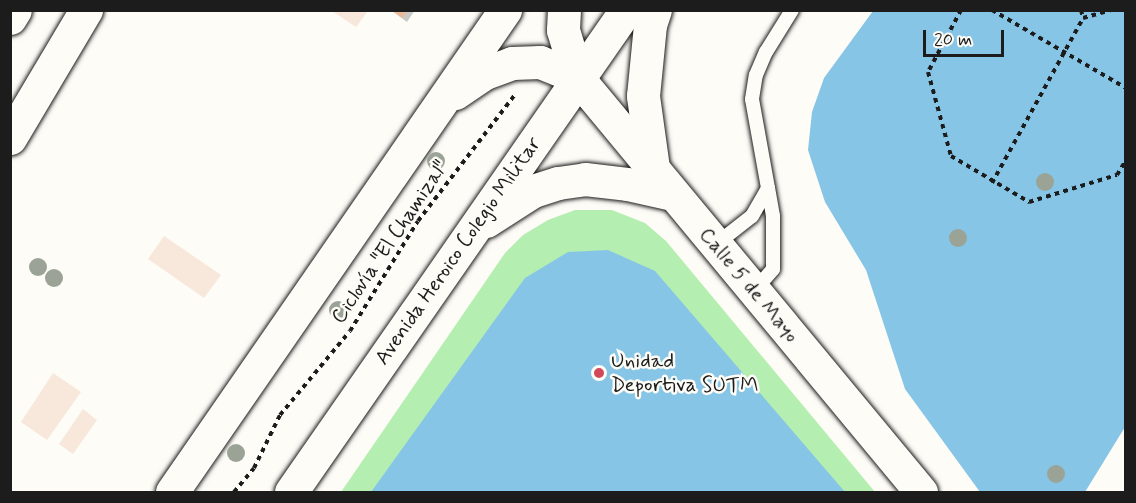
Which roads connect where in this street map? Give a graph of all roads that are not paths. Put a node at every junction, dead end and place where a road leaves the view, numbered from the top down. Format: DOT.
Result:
graph roads {
  1 [pos="15,10"];
  2 [pos="86,10"];
  3 [pos="505,10"];
  4 [pos="564,10"];
  5 [pos="626,10"];
  6 [pos="654,10"];
  7 [pos="792,10"];
  8 [pos="10,18"];
  9 [pos="578,77"];
  10 [pos="442,101"];
  11 [pos="10,138"];
  12 [pos="652,168"];
  13 [pos="768,188"];
  14 [pos="673,194"];
  15 [pos="474,228"];
  16 [pos="715,245"];
  17 [pos="754,291"];
  18 [pos="172,492"];
  19 [pos="291,492"];
  20 [pos="921,492"];
  1 -- 8 [label="main road"];
  2 -- 11 [label="main road"];
  3 -- 10 [label="main road"];
  4 -- 9 [label="main road"];
  5 -- 9 [label="main road, Avenida Heroico Colegio Militar"];
  6 -- 12 [label="main road"];
  7 -- 13 [label="lane"];
  9 -- 10 [label="main road"];
  9 -- 12 [label="main road, Calle 5 de Mayo"];
  9 -- 15 [label="main road, Avenida Heroico Colegio Militar"];
  10 -- 18 [label="main road"];
  12 -- 14 [label="main road, Calle 5 de Mayo"];
  13 -- 16 [label="lane"];
  13 -- 17 [label="lane"];
  14 -- 15 [label="main road"];
  14 -- 16 [label="main road, Calle 5 de Mayo"];
  15 -- 19 [label="main road, Avenida Heroico Colegio Militar"];
  16 -- 17 [label="main road, Calle 5 de Mayo"];
  17 -- 20 [label="main road, Calle 5 de Mayo"];
}
